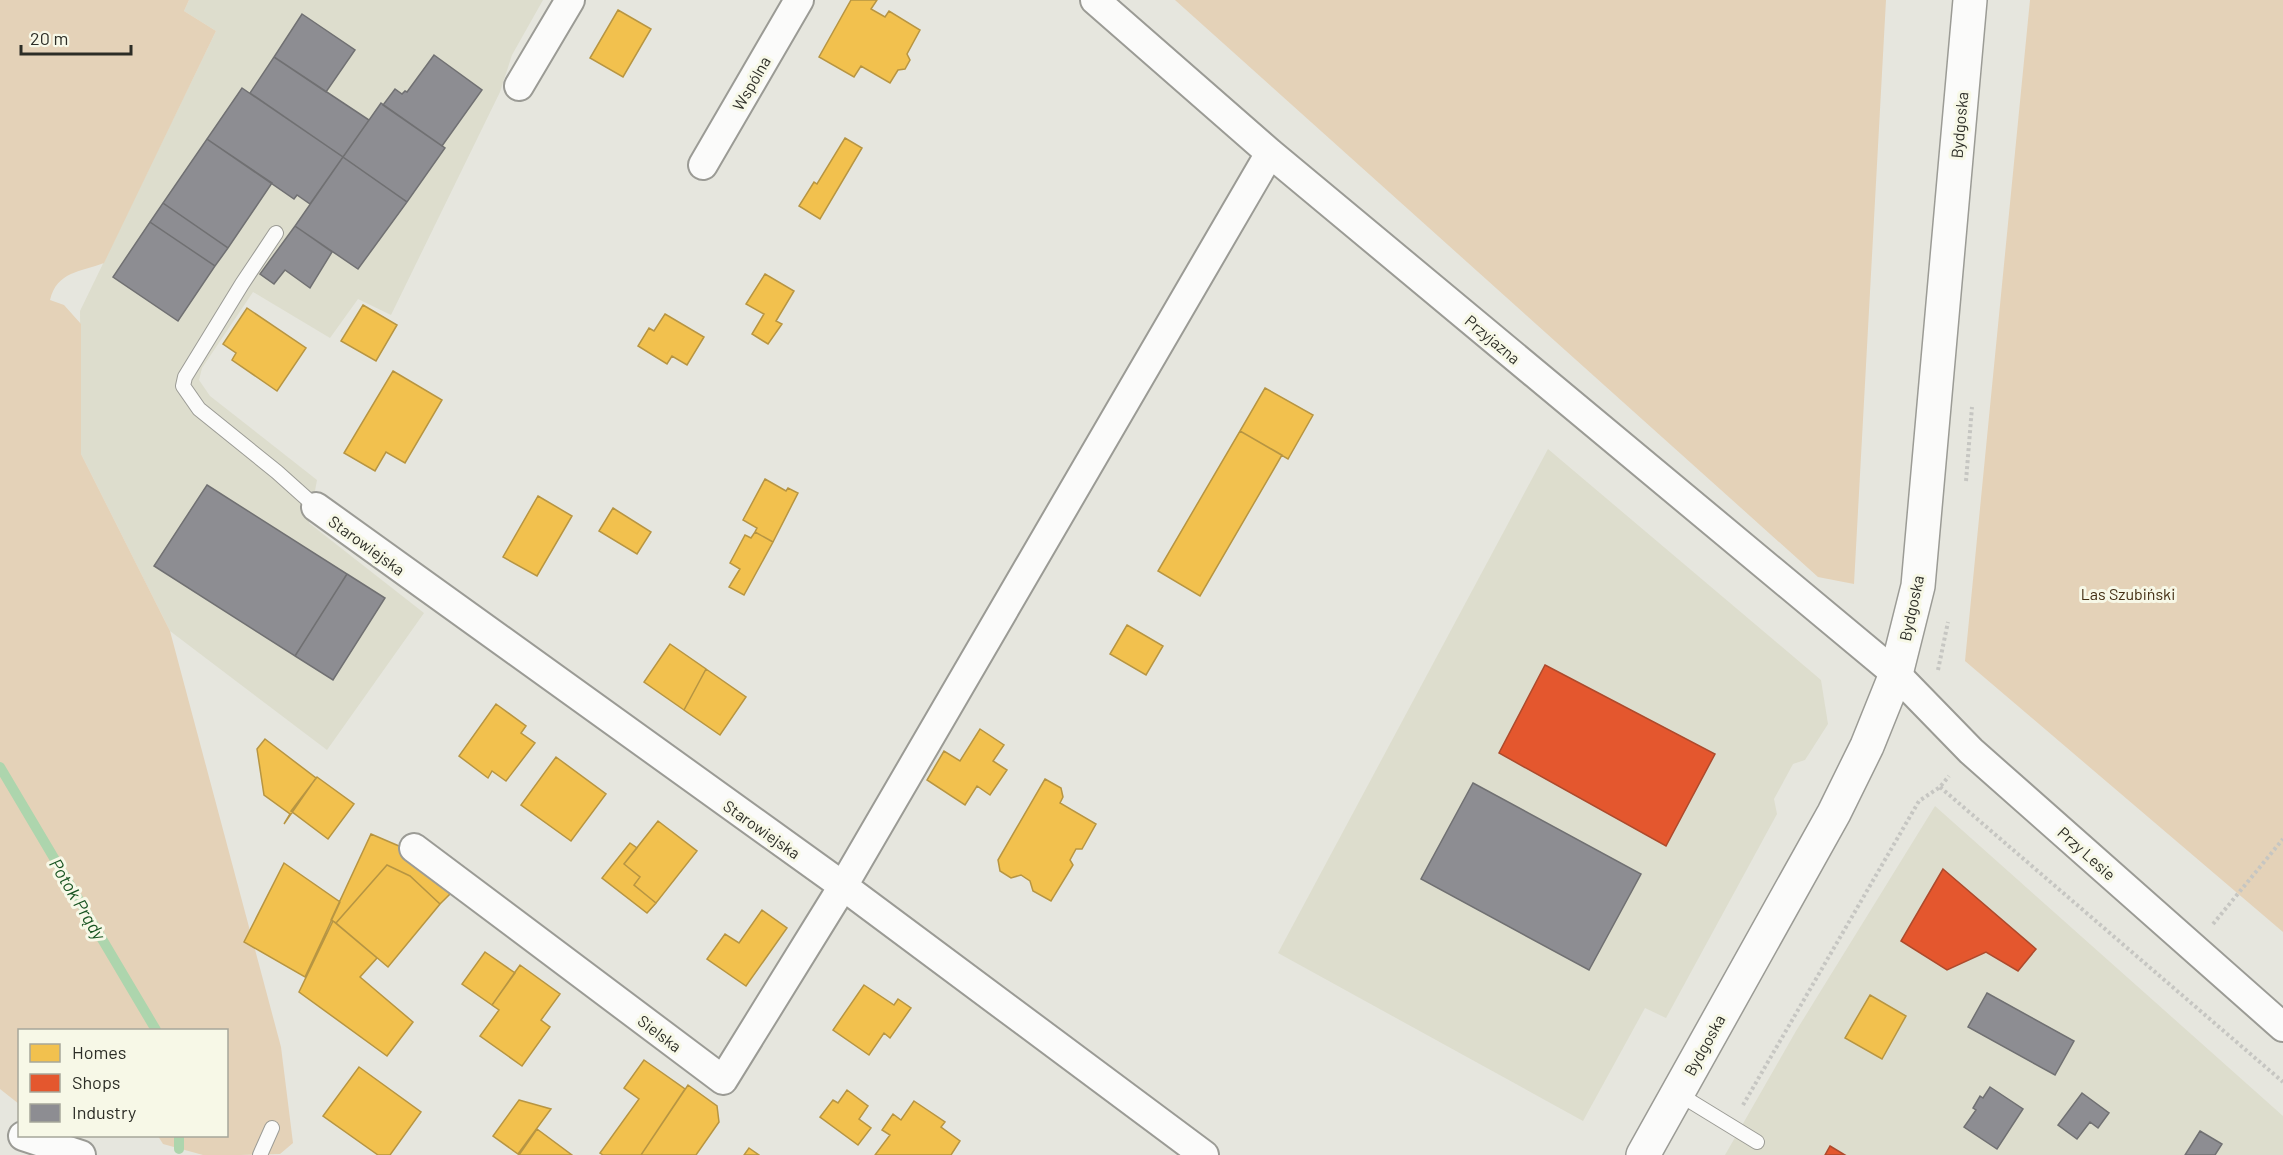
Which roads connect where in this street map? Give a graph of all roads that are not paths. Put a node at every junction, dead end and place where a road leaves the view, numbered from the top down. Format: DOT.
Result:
graph roads {
  1 [pos="570,0"];
  2 [pos="799,0"];
  3 [pos="1095,0"];
  4 [pos="1970,0"];
  5 [pos="519,86"];
  6 [pos="1270,153"];
  7 [pos="703,165"];
  8 [pos="276,233"];
  9 [pos="316,507"];
  10 [pos="1896,674"];
  11 [pos="414,848"];
  12 [pos="843,886"];
  13 [pos="2283,1027"];
  14 [pos="1677,1093"];
  15 [pos="272,1128"];
  16 [pos="0,1131"];
  17 [pos="18,1134"];
  18 [pos="27,1137"];
  19 [pos="1757,1142"];
  20 [pos="81,1155"];
  21 [pos="260,1155"];
  22 [pos="1204,1155"];
  23 [pos="1643,1155"];
  1 -- 5 [label="street"];
  2 -- 7 [label="street, Wspólna"];
  3 -- 6 [label="street, Przyjazna"];
  4 -- 10 [label="main road, Bydgoska"];
  6 -- 10 [label="street, Przyjazna"];
  6 -- 12 [label="street"];
  8 -- 9 [label="lane"];
  9 -- 12 [label="street, Starowiejska"];
  10 -- 13 [label="street, Przy Lesie"];
  10 -- 14 [label="main road, Bydgoska"];
  11 -- 12 [label="street, Sielska"];
  12 -- 22 [label="street, Starowiejska"];
  14 -- 19 [label="lane"];
  14 -- 23 [label="main road, Bydgoska"];
  15 -- 21 [label="lane"];
  16 -- 17 [label="street"];
  18 -- 20 [label="street"];
}
